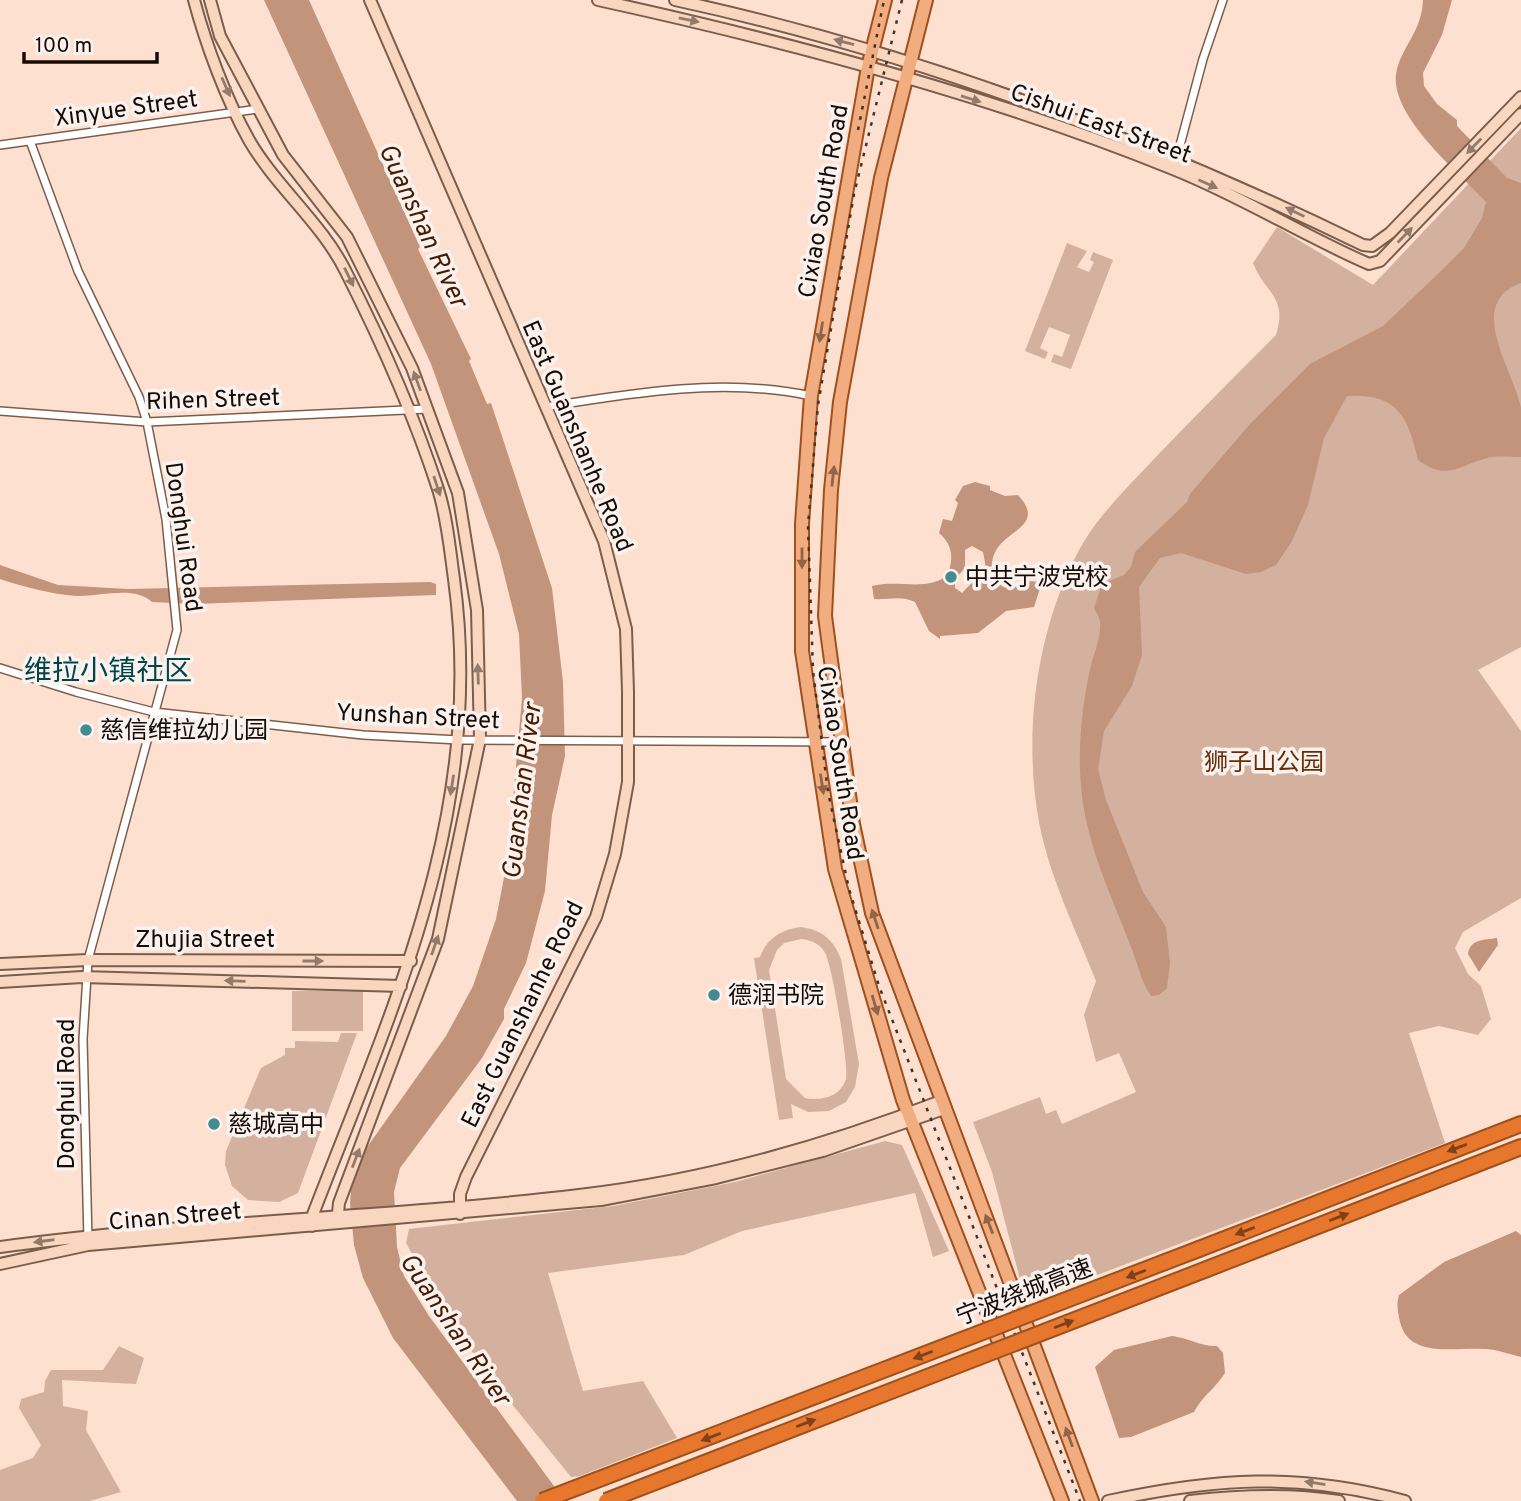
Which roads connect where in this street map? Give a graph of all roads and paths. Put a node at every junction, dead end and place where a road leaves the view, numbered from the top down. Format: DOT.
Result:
graph roads {
  1 [pos="194,0"];
  2 [pos="210,0"];
  3 [pos="370,0"];
  4 [pos="598,0"];
  5 [pos="675,0"];
  6 [pos="885,0"];
  7 [pos="926,0"];
  8 [pos="1223,0"];
  9 [pos="872,50"];
  10 [pos="910,61"];
  11 [pos="868,67"];
  12 [pos="905,79"];
  13 [pos="1521,97"];
  14 [pos="258,109"];
  15 [pos="237,112"];
  16 [pos="1521,114"];
  17 [pos="30,141"];
  18 [pos="0,145"];
  19 [pos="1175,164"];
  20 [pos="811,396"];
  21 [pos="545,407"];
  22 [pos="427,409"];
  23 [pos="408,410"];
  24 [pos="0,411"];
  25 [pos="147,422"];
  26 [pos="0,668"];
  27 [pos="154,712"];
  28 [pos="480,739"];
  29 [pos="628,739"];
  30 [pos="459,740"];
  31 [pos="816,741"];
  32 [pos="841,743"];
  33 [pos="88,960"];
  34 [pos="411,961"];
  35 [pos="0,964"];
  36 [pos="87,977"];
  37 [pos="0,982"];
  38 [pos="401,986"];
  39 [pos="942,1105"];
  40 [pos="910,1118"];
  41 [pos="1521,1124"];
  42 [pos="1521,1147"];
  43 [pos="460,1210"];
  44 [pos="337,1219"];
  45 [pos="312,1221"];
  46 [pos="88,1240"];
  47 [pos="0,1247"];
  48 [pos="0,1264"];
  49 [pos="542,1501"];
  50 [pos="606,1501"];
  51 [pos="1062,1501"];
  52 [pos="1092,1501"];
  53 [pos="1108,1501"];
  54 [pos="1190,1501"];
  55 [pos="1339,1501"];
  56 [pos="1405,1501"];
  1 -- 15 [label="street, one-way"];
  2 -- 14 [label="street"];
  3 -- 21 [label="street, East Guanshanhe Road"];
  4 -- 11 [label="street, Cishui East Street, one-way"];
  9 -- 5 [label="street, Cishui East Street, one-way"];
  6 -- 9 [label="main road, Cixiao South Road"];
  7 -- 10 [label="main road"];
  8 -- 19 [label="street"];
  9 -- 10 [label="street, Cishui East Street"];
  9 -- 11 [label="main road, Cixiao South Road"];
  10 -- 12 [label="main road, Cixiao South Road"];
  10 -- 19 [label="street, Cishui East Street"];
  11 -- 12 [label="street, Cishui East Street"];
  11 -- 20 [label="main road, Cixiao South Road, one-way"];
  12 -- 19 [label="street, Cishui East Street, one-way"];
  32 -- 12 [label="main road, Cixiao South Road, one-way"];
  13 -- 19 [label="street, Cishui East Street, one-way"];
  14 -- 15 [label="street, Xinyue Street"];
  22 -- 14 [label="street, one-way"];
  15 -- 17 [label="street, Xinyue Street"];
  15 -- 23 [label="street, one-way"];
  19 -- 16 [label="street, Cishui East Street, one-way"];
  17 -- 18 [label="street, Xinyue Street"];
  17 -- 25 [label="street, Donghui Road"];
  20 -- 21 [label="street"];
  20 -- 31 [label="main road, Cixiao South Road, one-way"];
  21 -- 29 [label="street, East Guanshanhe Road"];
  22 -- 23 [label="street, Rihen Street"];
  28 -- 22 [label="street, one-way"];
  23 -- 25 [label="street, Rihen Street"];
  23 -- 30 [label="street, one-way"];
  24 -- 25 [label="street, Rihen Street"];
  25 -- 27 [label="street, Donghui Road"];
  26 -- 27 [label="street, Yunshan Street"];
  27 -- 30 [label="street, Yunshan Street"];
  27 -- 33 [label="street, Donghui Road"];
  28 -- 29 [label="street, Yunshan Street"];
  28 -- 30 [label="street, Yunshan Street"];
  44 -- 28 [label="street, one-way"];
  29 -- 31 [label="street, Yunshan Street"];
  29 -- 43 [label="street, East Guanshanhe Road"];
  30 -- 34 [label="street, one-way"];
  31 -- 32 [label="street, Yunshan Street"];
  31 -- 40 [label="main road, Cixiao South Road, one-way"];
  39 -- 32 [label="main road, Cixiao South Road, one-way"];
  33 -- 34 [label="street, Zhujia Street, one-way"];
  33 -- 35 [label="street, Zhujia Street"];
  33 -- 36 [label="street, Donghui Road"];
  34 -- 38 [label="street"];
  36 -- 37 [label="street, Zhujia Street"];
  38 -- 36 [label="street, Zhujia Street, one-way"];
  36 -- 46 [label="street, Donghui Road"];
  38 -- 45 [label="street"];
  39 -- 40 [label="street, Cinan Street"];
  52 -- 39 [label="main road, Cixiao South Road, one-way"];
  40 -- 43 [label="street, Cinan Street"];
  40 -- 51 [label="main road, Cixiao South Road"];
  41 -- 49 [label="highway, 宁波绕城高速, one-way, bridge"];
  50 -- 42 [label="highway, 宁波绕城高速, one-way, bridge"];
  43 -- 44 [label="street, Cinan Street"];
  44 -- 45 [label="street, Cinan Street"];
  45 -- 46 [label="street, Cinan Street"];
  46 -- 47 [label="street, Cinan Street, one-way"];
  46 -- 48 [label="street, Cinan Street"];
  56 -- 53 [label="street, one-way"];
  54 -- 55 [label="street"];
}
